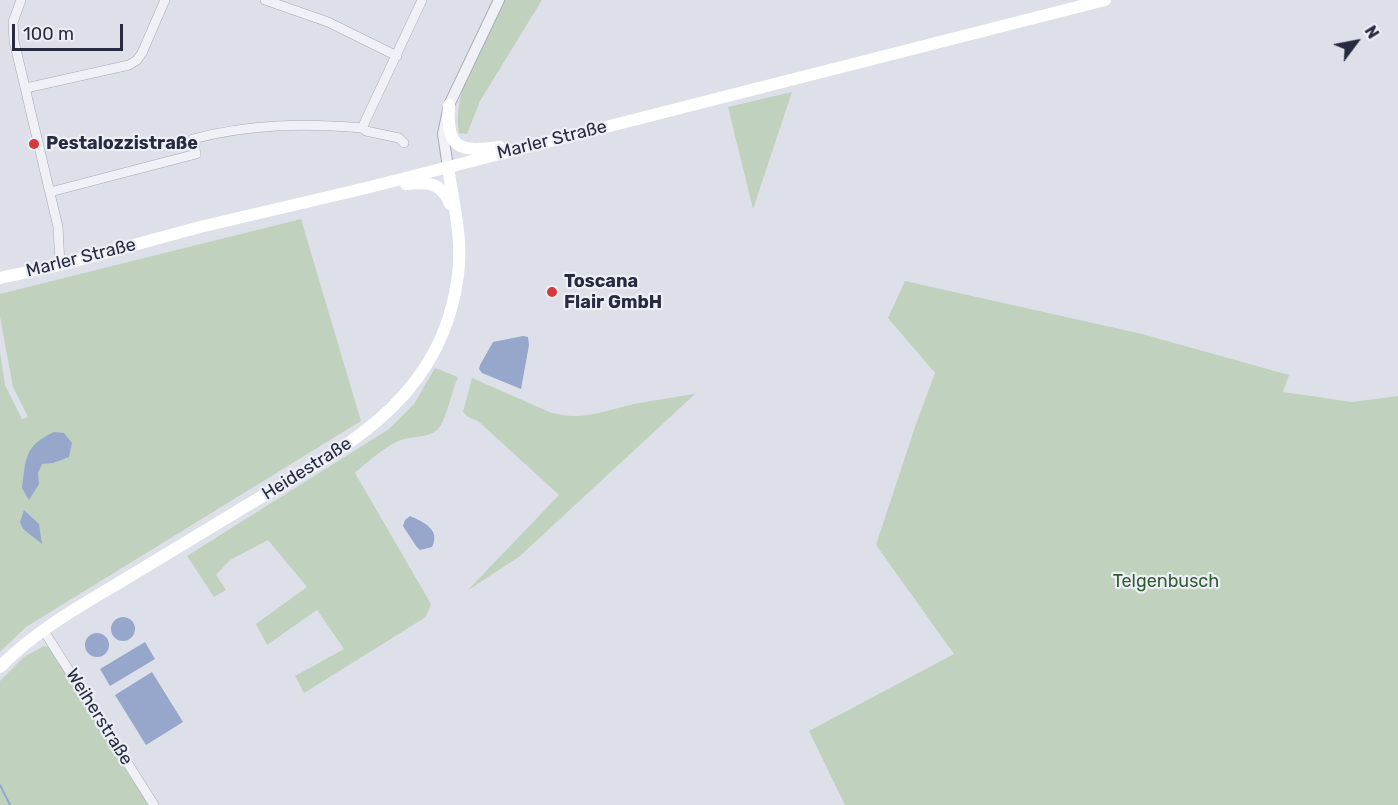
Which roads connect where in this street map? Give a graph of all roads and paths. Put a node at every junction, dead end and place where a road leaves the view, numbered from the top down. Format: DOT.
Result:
graph roads {
  1 [pos="21,0"];
  2 [pos="165,0"];
  3 [pos="265,0"];
  4 [pos="423,0"];
  5 [pos="499,0"];
  6 [pos="1105,0"];
  7 [pos="397,56"];
  8 [pos="26,88"];
  9 [pos="449,105"];
  10 [pos="362,128"];
  11 [pos="404,143"];
  12 [pos="525,147"];
  13 [pos="448,167"];
  14 [pos="366,188"];
  15 [pos="50,192"];
  16 [pos="459,239"];
  17 [pos="60,265"];
  18 [pos="0,278"];
  19 [pos="44,631"];
  20 [pos="0,667"];
  21 [pos="154,805"];
  1 -- 8 [label="street"];
  2 -- 8 [label="street"];
  3 -- 7 [label="street"];
  4 -- 7 [label="street"];
  5 -- 9 [label="street"];
  6 -- 12 [label="main road, Marler Straße"];
  7 -- 10 [label="street"];
  8 -- 15 [label="street"];
  9 -- 12 [label="main road"];
  9 -- 13 [label="street"];
  10 -- 11 [label="street"];
  10 -- 15 [label="street"];
  12 -- 13 [label="main road, Marler Straße"];
  13 -- 14 [label="main road, Marler Straße"];
  13 -- 16 [label="main road, Heidestraße"];
  14 -- 16 [label="main road"];
  14 -- 17 [label="main road, Marler Straße"];
  15 -- 17 [label="street"];
  16 -- 19 [label="main road, Heidestraße"];
  17 -- 18 [label="main road, Marler Straße"];
  19 -- 20 [label="main road, Heidestraße"];
  19 -- 21 [label="street, Weiherstraße"];
}
